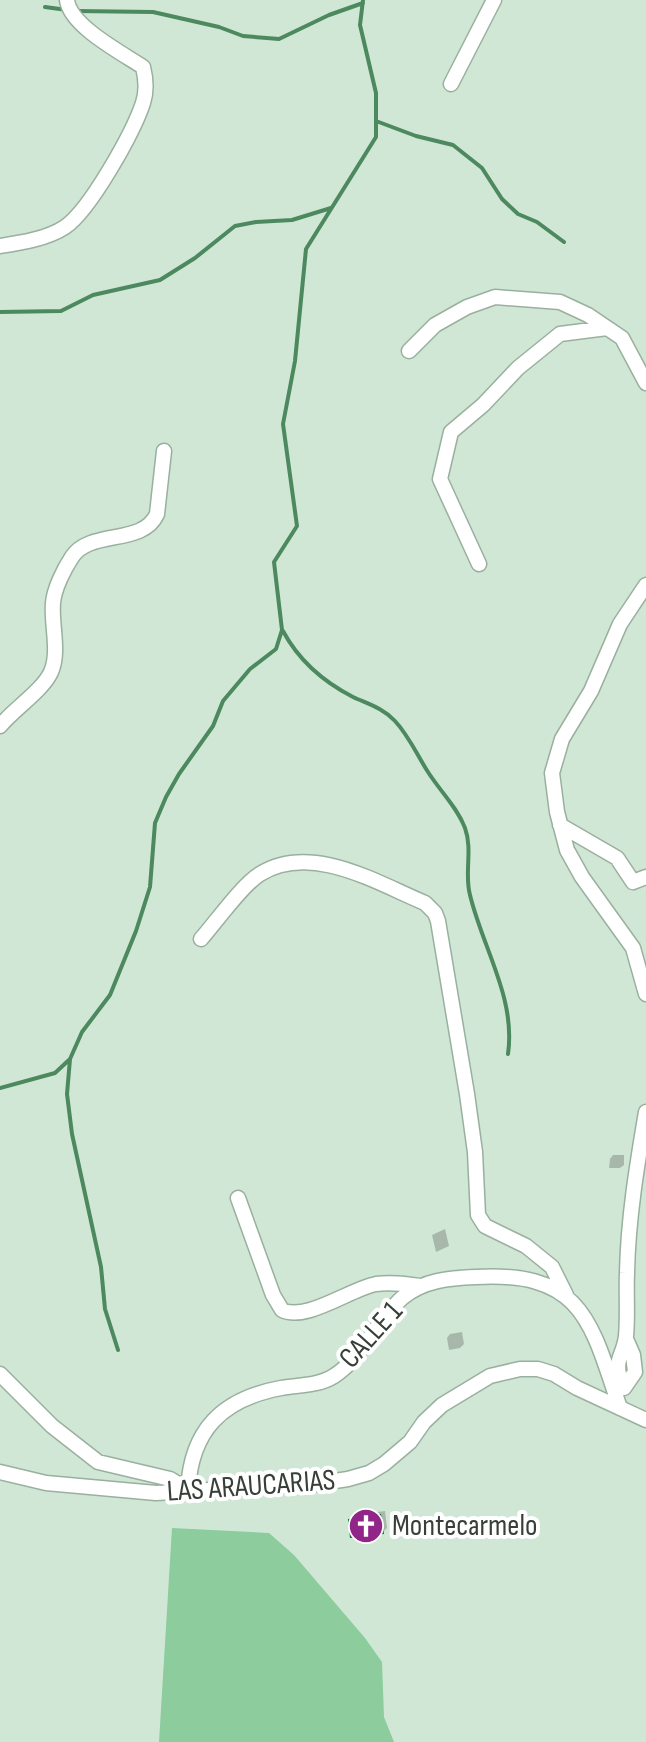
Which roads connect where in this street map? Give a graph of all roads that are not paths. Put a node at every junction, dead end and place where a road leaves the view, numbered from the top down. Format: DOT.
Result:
graph roads {
  1 [pos="67,0"];
  2 [pos="494,0"];
  3 [pos="451,84"];
  4 [pos="0,246"];
  5 [pos="607,328"];
  6 [pos="409,351"];
  7 [pos="646,383"];
  8 [pos="164,451"];
  9 [pos="479,564"];
  10 [pos="646,585"];
  11 [pos="0,726"];
  12 [pos="560,825"];
  13 [pos="646,877"];
  14 [pos="201,939"];
  15 [pos="646,994"];
  16 [pos="646,1112"];
  17 [pos="238,1198"];
  18 [pos="420,1286"];
  19 [pos="567,1296"];
  20 [pos="0,1374"];
  21 [pos="623,1409"];
  22 [pos="646,1420"];
  23 [pos="0,1472"];
  24 [pos="188,1490"];
  1 -- 4 [label="street"];
  2 -- 3 [label="street"];
  5 -- 6 [label="street"];
  5 -- 7 [label="street"];
  5 -- 9 [label="street"];
  8 -- 11 [label="street"];
  10 -- 12 [label="street"];
  12 -- 13 [label="street"];
  12 -- 15 [label="street"];
  14 -- 19 [label="street"];
  16 -- 21 [label="street"];
  17 -- 18 [label="street"];
  18 -- 19 [label="street, CALLE 1"];
  18 -- 24 [label="street, CALLE 1"];
  19 -- 21 [label="street"];
  20 -- 24 [label="street"];
  21 -- 22 [label="street, LAS ARAUCARIAS"];
  21 -- 24 [label="street, LAS ARAUCARIAS"];
  23 -- 24 [label="street, LAS ARAUCARIAS"];
}
